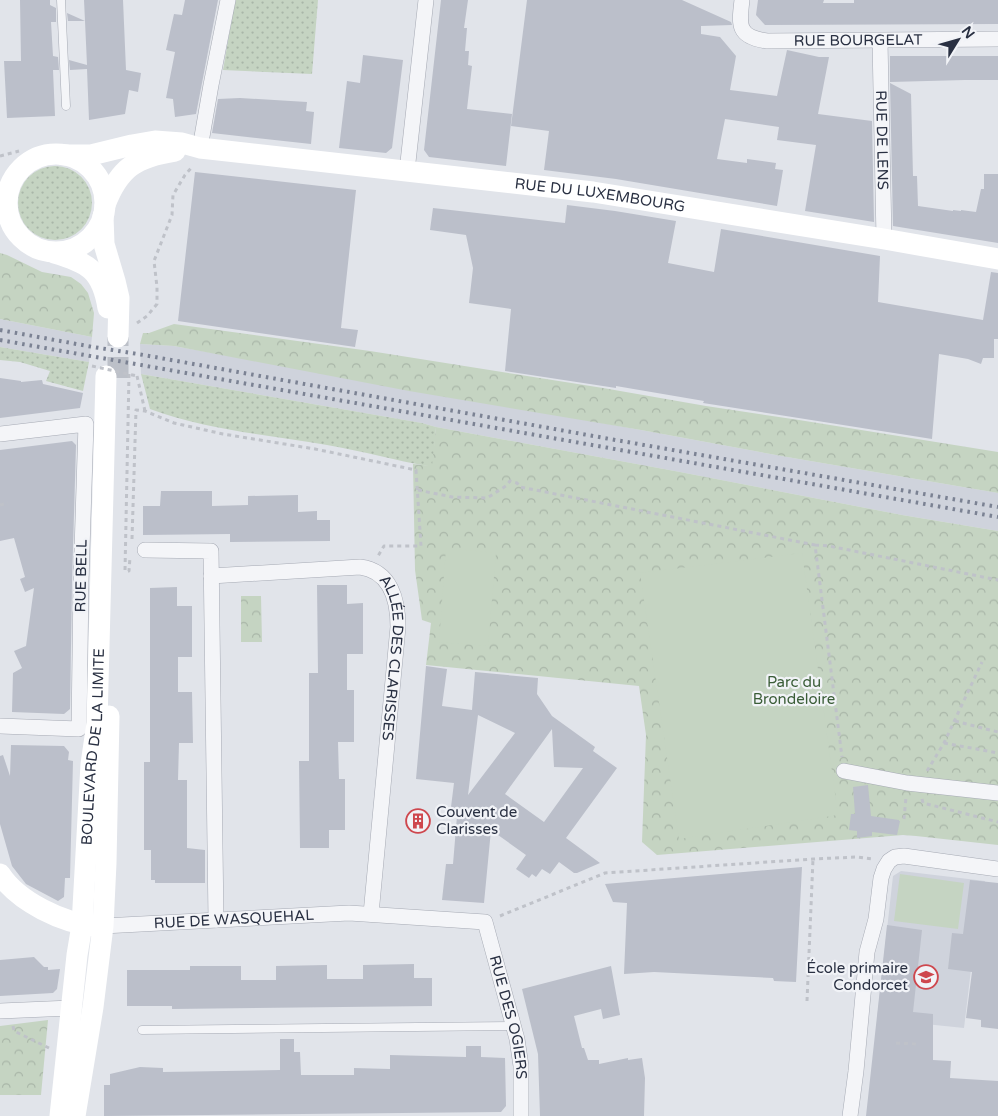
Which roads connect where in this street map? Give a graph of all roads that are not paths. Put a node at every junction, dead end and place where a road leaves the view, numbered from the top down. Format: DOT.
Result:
graph roads {
  1 [pos="60,0"];
  2 [pos="228,0"];
  3 [pos="426,0"];
  4 [pos="742,0"];
  5 [pos="998,39"];
  6 [pos="880,40"];
  7 [pos="66,106"];
  8 [pos="207,148"];
  9 [pos="64,155"];
  10 [pos="407,171"];
  11 [pos="13,179"];
  12 [pos="0,195"];
  13 [pos="104,210"];
  14 [pos="0,234"];
  15 [pos="884,239"];
  16 [pos="24,241"];
  17 [pos="51,252"];
  18 [pos="998,259"];
  19 [pos="116,374"];
  20 [pos="0,434"];
  21 [pos="138,550"];
  22 [pos="211,576"];
  23 [pos="0,726"];
  24 [pos="844,771"];
  25 [pos="998,793"];
  26 [pos="998,869"];
  27 [pos="0,874"];
  28 [pos="372,914"];
  29 [pos="216,920"];
  30 [pos="485,922"];
  31 [pos="92,925"];
  32 [pos="71,1008"];
  33 [pos="6,1011"];
  34 [pos="514,1026"];
  35 [pos="142,1030"];
  36 [pos="60,1116"];
  37 [pos="75,1116"];
  38 [pos="521,1116"];
  39 [pos="850,1116"];
  1 -- 7 [label="lane"];
  2 -- 8 [label="street"];
  3 -- 10 [label="street"];
  4 -- 6 [label="street, RUE BOURGELAT"];
  5 -- 6 [label="street, RUE BOURGELAT"];
  6 -- 15 [label="street, RUE DE LENS"];
  8 -- 9 [label="main road, RUE DU LUXEMBOURG"];
  8 -- 10 [label="main road, RUE DU LUXEMBOURG"];
  8 -- 13 [label="main road, RUE DU LUXEMBOURG"];
  9 -- 11 [label="main road"];
  9 -- 13 [label="main road"];
  10 -- 15 [label="main road, RUE DU LUXEMBOURG"];
  11 -- 12 [label="main road"];
  11 -- 16 [label="main road"];
  13 -- 17 [label="main road"];
  13 -- 17 [label="main road"];
  14 -- 16 [label="main road"];
  15 -- 18 [label="main road, RUE DU LUXEMBOURG"];
  16 -- 17 [label="main road"];
  19 -- 31 [label="main road, BOULEVARD DE LA LIMITE"];
  20 -- 23 [label="street, RUE BELL"];
  21 -- 22 [label="street"];
  22 -- 28 [label="street, ALLÉE DES CLARISSES"];
  22 -- 29 [label="street"];
  24 -- 25 [label="street"];
  26 -- 39 [label="street"];
  27 -- 31 [label="main road, RUE DE WASQUEHAL"];
  28 -- 29 [label="street, RUE DE WASQUEHAL"];
  28 -- 30 [label="street, RUE DE WASQUEHAL"];
  29 -- 31 [label="street, RUE DE WASQUEHAL"];
  30 -- 34 [label="street, RUE DES OGIERS"];
  31 -- 32 [label="main road, BOULEVARD DE LA LIMITE"];
  31 -- 37 [label="main road, BOULEVARD DE LA LIMITE"];
  32 -- 33 [label="street"];
  32 -- 36 [label="main road, BOULEVARD DE LA LIMITE"];
  34 -- 35 [label="lane"];
  34 -- 38 [label="street, RUE DES OGIERS"];
}
